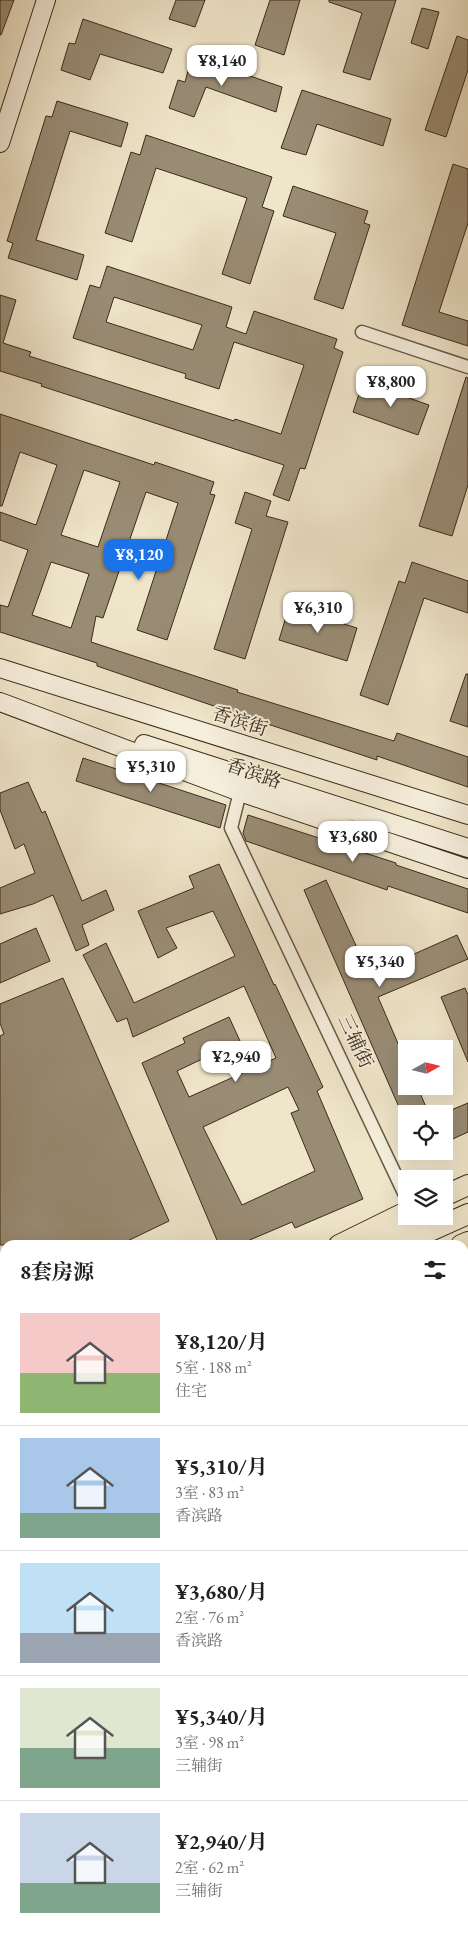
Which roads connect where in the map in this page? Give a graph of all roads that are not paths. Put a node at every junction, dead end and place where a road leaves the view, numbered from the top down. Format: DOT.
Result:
graph roads {
  1 [pos="46,0"];
  2 [pos="0,143"];
  3 [pos="362,332"];
  4 [pos="468,367"];
  5 [pos="0,668"];
  6 [pos="4,704"];
  7 [pos="240,792"];
  8 [pos="468,816"];
  9 [pos="468,848"];
  10 [pos="468,869"];
  11 [pos="398,1180"];
  12 [pos="468,1185"];
  13 [pos="453,1192"];
  14 [pos="468,1214"];
  15 [pos="398,1216"];
  16 [pos="453,1220"];
  17 [pos="433,1225"];
  18 [pos="442,1225"];
  19 [pos="350,1240"];
  20 [pos="353,1240"];
  21 [pos="409,1240"];
  1 -- 2 [label="main road"];
  3 -- 4 [label="street"];
  5 -- 8 [label="main road, 香滨街"];
  6 -- 7 [label="main road, 香滨路"];
  6 -- 9 [label="main road"];
  7 -- 10 [label="main road, 香滨路"];
  7 -- 11 [label="street, 三辅街"];
  12 -- 13 [label="main road"];
  14 -- 16 [label="main road"];
  15 -- 19 [label="main road"];
  17 -- 20 [label="main road"];
  18 -- 21 [label="main road"];
}
